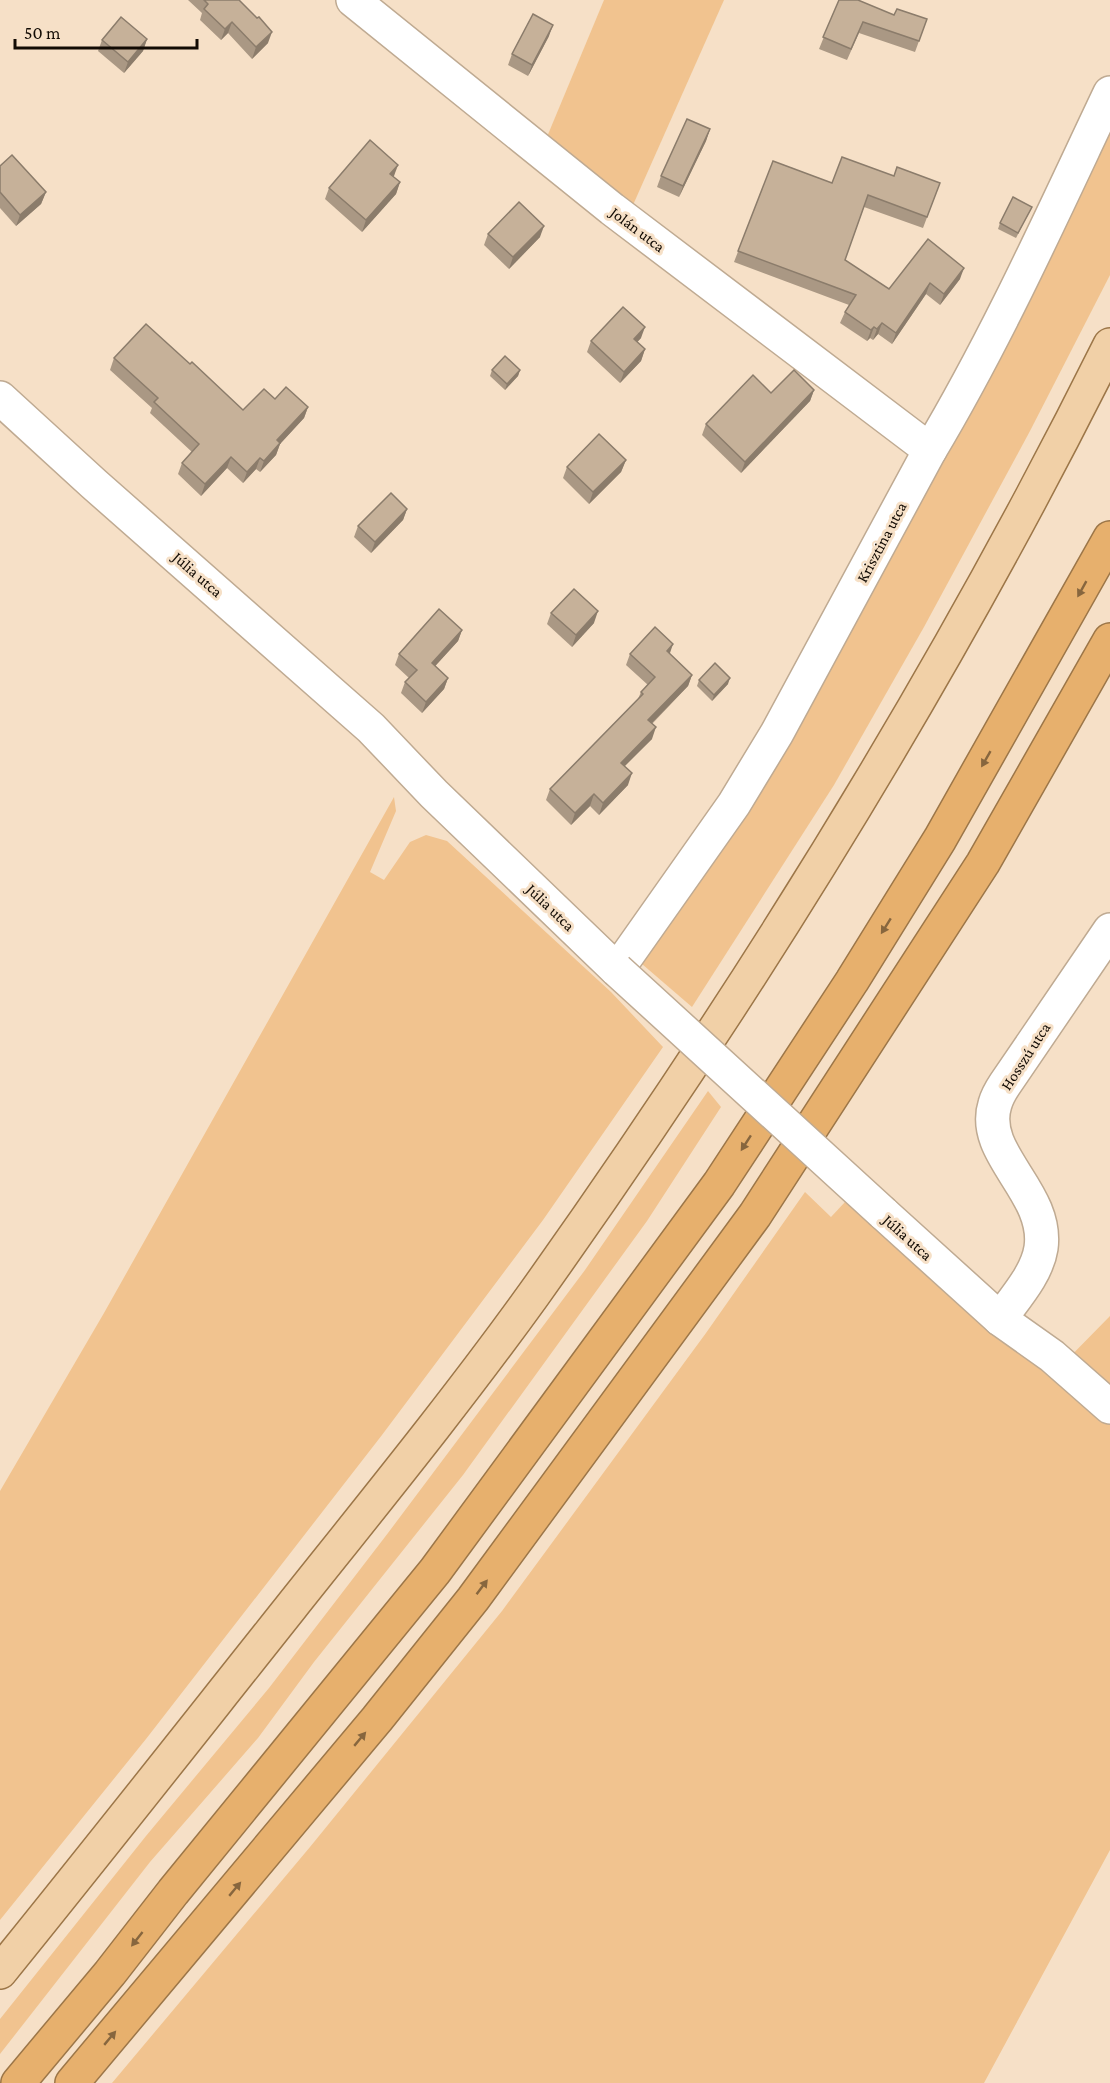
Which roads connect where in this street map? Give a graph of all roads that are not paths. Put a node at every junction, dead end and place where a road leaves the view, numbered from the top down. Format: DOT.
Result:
graph roads {
  1 [pos="353,0"];
  2 [pos="1110,93"];
  3 [pos="1110,345"];
  4 [pos="0,398"];
  5 [pos="930,450"];
  6 [pos="1110,538"];
  7 [pos="1110,640"];
  8 [pos="1110,930"];
  9 [pos="617,970"];
  10 [pos="1000,1319"];
  11 [pos="1110,1407"];
  12 [pos="0,1972"];
  13 [pos="18,2083"];
  14 [pos="72,2083"];
  1 -- 5 [label="street, Jolán utca"];
  2 -- 5 [label="street, Krisztina utca"];
  3 -- 12 [label="main road"];
  4 -- 9 [label="street, Júlia utca"];
  5 -- 9 [label="street, Krisztina utca"];
  6 -- 13 [label="highway, one-way"];
  14 -- 7 [label="highway, one-way"];
  8 -- 10 [label="street, Hosszú utca"];
  9 -- 10 [label="street, Júlia utca, bridge"];
  10 -- 11 [label="street, Júlia utca"];
}
